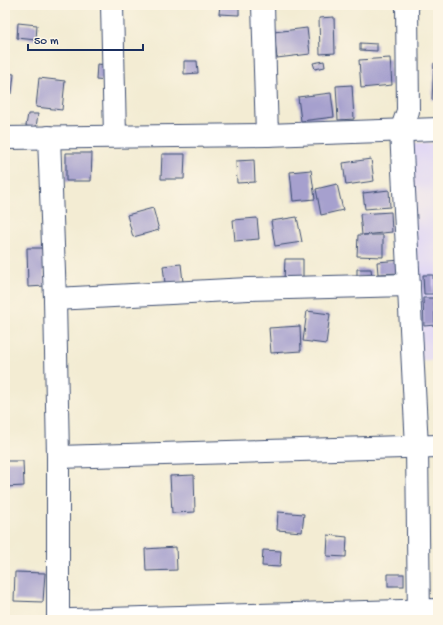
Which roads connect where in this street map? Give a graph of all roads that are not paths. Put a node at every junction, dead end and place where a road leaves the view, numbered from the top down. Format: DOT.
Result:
graph roads {
  1 [pos="112,5"];
  2 [pos="263,5"];
  3 [pos="407,5"];
  4 [pos="438,129"];
  5 [pos="401,131"];
  6 [pos="267,135"];
  7 [pos="115,136"];
  8 [pos="49,137"];
  9 [pos="5,138"];
  10 [pos="409,285"];
  11 [pos="55,299"];
  12 [pos="428,447"];
  13 [pos="58,457"];
  14 [pos="425,613"];
  15 [pos="58,620"];
  16 [pos="71,620"];
  1 -- 7 [label="street"];
  2 -- 6 [label="street"];
  3 -- 5 [label="street"];
  4 -- 5 [label="street"];
  5 -- 6 [label="street"];
  5 -- 10 [label="street"];
  6 -- 7 [label="street"];
  7 -- 8 [label="street"];
  8 -- 9 [label="street"];
  8 -- 11 [label="street"];
  10 -- 11 [label="street"];
  10 -- 12 [label="street"];
  11 -- 13 [label="street"];
  12 -- 13 [label="street"];
  12 -- 14 [label="street"];
  13 -- 15 [label="street"];
  14 -- 16 [label="street"];
}
